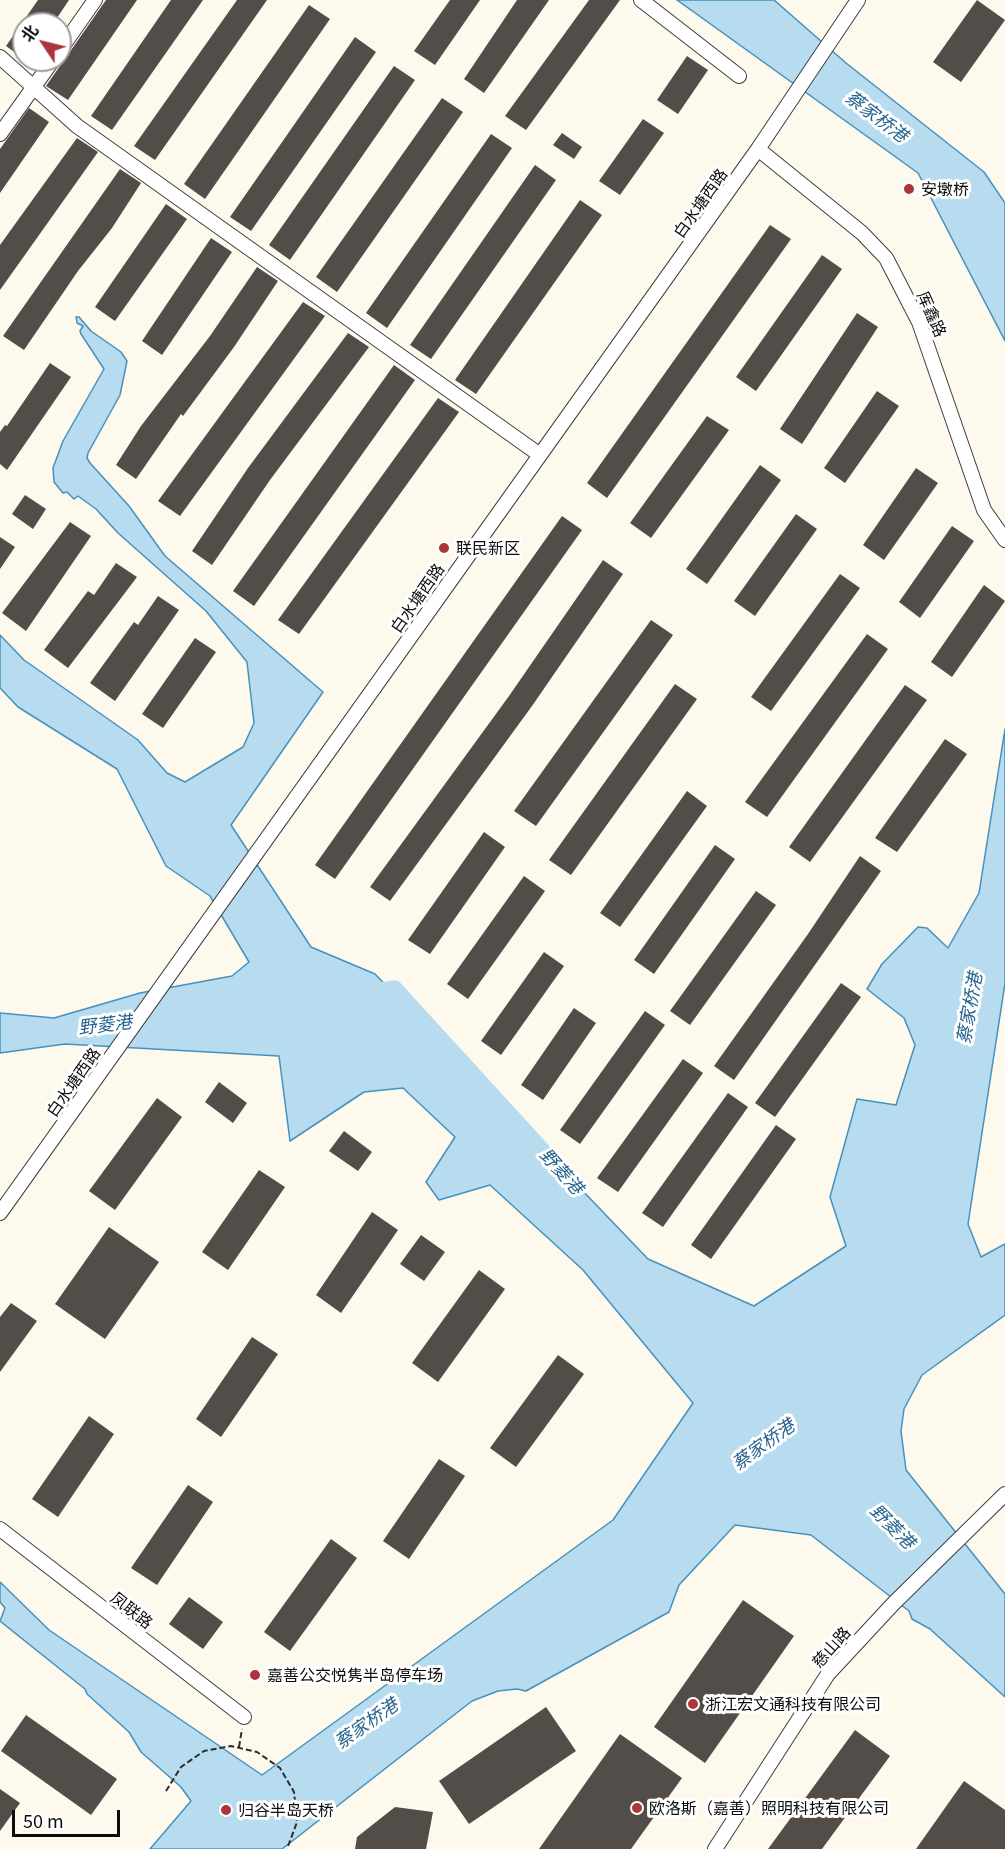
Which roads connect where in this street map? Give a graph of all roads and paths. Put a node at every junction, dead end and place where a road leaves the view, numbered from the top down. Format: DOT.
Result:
graph roads {
  1 [pos="95,0"];
  2 [pos="641,0"];
  3 [pos="858,0"];
  4 [pos="72,33"];
  5 [pos="0,57"];
  6 [pos="44,72"];
  7 [pos="739,76"];
  8 [pos="34,86"];
  9 [pos="0,134"];
  10 [pos="758,149"];
  11 [pos="540,454"];
  12 [pos="1005,540"];
  13 [pos="0,1213"];
  14 [pos="1005,1494"];
  15 [pos="0,1529"];
  16 [pos="244,1717"];
  17 [pos="239,1747"];
  18 [pos="166,1791"];
  19 [pos="287,1849"];
  20 [pos="715,1849"];
  1 -- 4 [label="street"];
  2 -- 7 [label="street"];
  3 -- 10 [label="street, 白水塘西路"];
  5 -- 8 [label="street"];
  6 -- 8 [label="street"];
  8 -- 9 [label="street"];
  8 -- 11 [label="street"];
  10 -- 11 [label="street, 白水塘西路"];
  10 -- 12 [label="street, 厍鑫路"];
  11 -- 13 [label="street, 白水塘西路"];
  14 -- 20 [label="street, 慈山路"];
  15 -- 16 [label="street, 凤联路"];
  16 -- 17 [label="path"];
  17 -- 18 [label="path"];
  17 -- 19 [label="path"];
}
